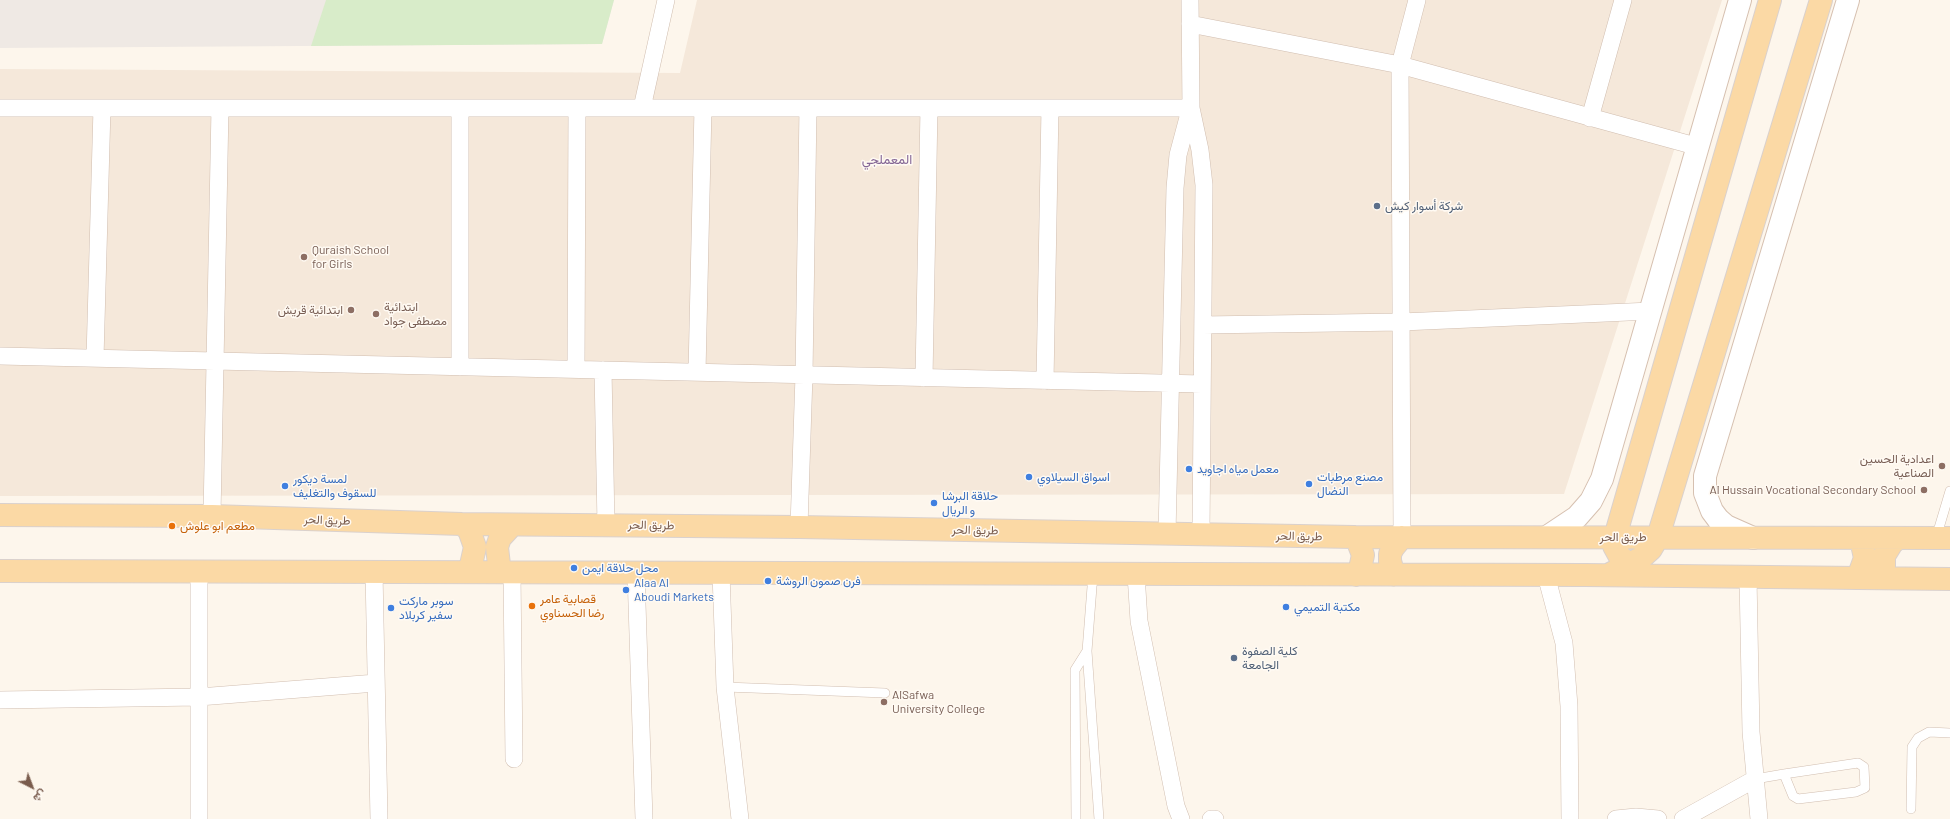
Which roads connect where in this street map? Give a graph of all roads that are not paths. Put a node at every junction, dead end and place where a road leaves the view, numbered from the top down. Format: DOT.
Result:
graph roads {
  1 [pos="666,0"];
  2 [pos="1190,0"];
  3 [pos="1417,0"];
  4 [pos="1623,0"];
  5 [pos="1740,0"];
  6 [pos="1770,0"];
  7 [pos="1821,0"];
  8 [pos="1848,0"];
  9 [pos="1190,24"];
  10 [pos="1400,65"];
  11 [pos="0,108"];
  12 [pos="102,108"];
  13 [pos="220,108"];
  14 [pos="460,108"];
  15 [pos="577,108"];
  16 [pos="642,108"];
  17 [pos="703,108"];
  18 [pos="808,108"];
  19 [pos="929,108"];
  20 [pos="1050,108"];
  21 [pos="1191,108"];
  22 [pos="1590,118"];
  23 [pos="1699,147"];
  24 [pos="1651,311"];
  25 [pos="1402,322"];
  26 [pos="1203,325"];
  27 [pos="0,356"];
  28 [pos="95,358"];
  29 [pos="216,361"];
  30 [pos="460,367"];
  31 [pos="576,369"];
  32 [pos="603,370"];
  33 [pos="697,372"];
  34 [pos="804,375"];
  35 [pos="924,378"];
  36 [pos="1045,380"];
  37 [pos="1171,384"];
  38 [pos="1202,384"];
  39 [pos="1950,491"];
  40 [pos="0,515"];
  41 [pos="212,516"];
  42 [pos="462,524"];
  43 [pos="512,525"];
  44 [pos="606,525"];
  45 [pos="798,527"];
  46 [pos="1167,534"];
  47 [pos="1201,534"];
  48 [pos="1354,537"];
  49 [pos="1402,537"];
  50 [pos="1547,537"];
  51 [pos="1606,537"];
  52 [pos="1663,537"];
  53 [pos="1753,538"];
  54 [pos="1858,538"];
  55 [pos="1898,538"];
  56 [pos="1943,538"];
  57 [pos="1631,564"];
  58 [pos="0,571"];
  59 [pos="199,572"];
  60 [pos="374,572"];
  61 [pos="466,572"];
  62 [pos="508,572"];
  63 [pos="636,573"];
  64 [pos="721,573"];
  65 [pos="1092,574"];
  66 [pos="1136,574"];
  67 [pos="1356,574"];
  68 [pos="1394,575"];
  69 [pos="1546,575"];
  70 [pos="1601,576"];
  71 [pos="1657,576"];
  72 [pos="1748,577"];
  73 [pos="1856,577"];
  74 [pos="1887,578"];
  75 [pos="1950,579"];
  76 [pos="1088,651"];
  77 [pos="376,683"];
  78 [pos="725,687"];
  79 [pos="885,693"];
  80 [pos="199,697"];
  81 [pos="0,700"];
  82 [pos="1950,733"];
  83 [pos="514,759"];
  84 [pos="1784,774"];
  85 [pos="1755,779"];
  86 [pos="1911,809"];
  87 [pos="198,819"];
  88 [pos="379,819"];
  89 [pos="644,819"];
  90 [pos="740,819"];
  91 [pos="1076,819"];
  92 [pos="1099,819"];
  93 [pos="1182,819"];
  94 [pos="1211,819"];
  95 [pos="1215,819"];
  96 [pos="1570,819"];
  97 [pos="1616,819"];
  98 [pos="1658,819"];
  99 [pos="1683,819"];
  100 [pos="1758,819"];
  1 -- 16 [label="street"];
  2 -- 9 [label="street"];
  3 -- 10 [label="street"];
  4 -- 22 [label="street"];
  5 -- 23 [label="street"];
  6 -- 51 [label="main road"];
  7 -- 52 [label="main road"];
  8 -- 53 [label="street"];
  9 -- 10 [label="street"];
  9 -- 21 [label="street"];
  10 -- 22 [label="street"];
  10 -- 25 [label="street"];
  11 -- 12 [label="street"];
  12 -- 13 [label="street"];
  12 -- 28 [label="street"];
  13 -- 14 [label="street"];
  13 -- 29 [label="street"];
  14 -- 15 [label="street"];
  14 -- 30 [label="street"];
  15 -- 16 [label="street"];
  15 -- 31 [label="street"];
  16 -- 17 [label="street"];
  17 -- 18 [label="street"];
  17 -- 33 [label="street"];
  18 -- 19 [label="street"];
  18 -- 34 [label="street"];
  19 -- 20 [label="street"];
  19 -- 35 [label="street"];
  20 -- 21 [label="street"];
  20 -- 36 [label="street"];
  21 -- 26 [label="street"];
  21 -- 37 [label="street"];
  22 -- 23 [label="street"];
  23 -- 24 [label="street"];
  24 -- 25 [label="street"];
  24 -- 50 [label="street"];
  25 -- 26 [label="street"];
  25 -- 49 [label="street"];
  26 -- 38 [label="street"];
  27 -- 28 [label="street"];
  28 -- 29 [label="street"];
  29 -- 30 [label="street"];
  29 -- 41 [label="street"];
  30 -- 31 [label="street"];
  31 -- 32 [label="street"];
  32 -- 33 [label="street"];
  32 -- 44 [label="street"];
  33 -- 34 [label="street"];
  34 -- 35 [label="street"];
  34 -- 45 [label="street"];
  35 -- 36 [label="street"];
  36 -- 37 [label="street"];
  37 -- 38 [label="street"];
  37 -- 46 [label="street"];
  38 -- 47 [label="street"];
  39 -- 56 [label="lane"];
  40 -- 41 [label="main road, طريق الحر"];
  41 -- 42 [label="main road, طريق الحر"];
  42 -- 43 [label="main road, طريق الحر"];
  42 -- 61 [label="main road"];
  43 -- 44 [label="main road, طريق الحر"];
  43 -- 62 [label="main road"];
  44 -- 45 [label="main road, طريق الحر"];
  45 -- 46 [label="main road, طريق الحر"];
  46 -- 47 [label="main road, طريق الحر"];
  47 -- 48 [label="main road, طريق الحر"];
  48 -- 49 [label="main road, طريق الحر"];
  48 -- 67 [label="main road"];
  49 -- 50 [label="main road, طريق الحر"];
  49 -- 68 [label="main road"];
  50 -- 51 [label="main road, طريق الحر"];
  51 -- 52 [label="main road, طريق الحر"];
  51 -- 57 [label="main road"];
  51 -- 70 [label="main road"];
  52 -- 53 [label="main road, طريق الحر"];
  52 -- 57 [label="main road"];
  52 -- 71 [label="main road"];
  53 -- 54 [label="main road, طريق الحر"];
  54 -- 55 [label="main road, طريق الحر"];
  54 -- 73 [label="main road"];
  55 -- 56 [label="main road, طريق الحر"];
  55 -- 74 [label="main road"];
  57 -- 70 [label="main road"];
  57 -- 71 [label="main road"];
  58 -- 59 [label="main road"];
  59 -- 60 [label="main road"];
  59 -- 80 [label="street"];
  60 -- 61 [label="main road"];
  60 -- 77 [label="street"];
  61 -- 62 [label="main road"];
  62 -- 63 [label="main road"];
  62 -- 83 [label="street"];
  63 -- 64 [label="main road"];
  63 -- 89 [label="street"];
  64 -- 65 [label="main road"];
  64 -- 78 [label="street"];
  65 -- 66 [label="main road"];
  65 -- 76 [label="lane"];
  66 -- 67 [label="main road"];
  66 -- 93 [label="street"];
  67 -- 68 [label="main road"];
  68 -- 69 [label="main road"];
  69 -- 70 [label="main road"];
  69 -- 96 [label="street"];
  70 -- 71 [label="main road"];
  71 -- 72 [label="main road"];
  72 -- 73 [label="main road"];
  72 -- 85 [label="street"];
  73 -- 74 [label="main road"];
  74 -- 75 [label="main road"];
  76 -- 91 [label="lane"];
  76 -- 92 [label="lane"];
  77 -- 80 [label="street"];
  77 -- 88 [label="street"];
  78 -- 79 [label="lane"];
  78 -- 90 [label="street"];
  80 -- 81 [label="street"];
  80 -- 87 [label="street"];
  82 -- 86 [label="lane"];
  84 -- 84 [label="lane"];
  84 -- 85 [label="lane"];
  85 -- 99 [label="street"];
  85 -- 100 [label="street"];
  94 -- 95 [label="street"];
  97 -- 98 [label="street"];
}
